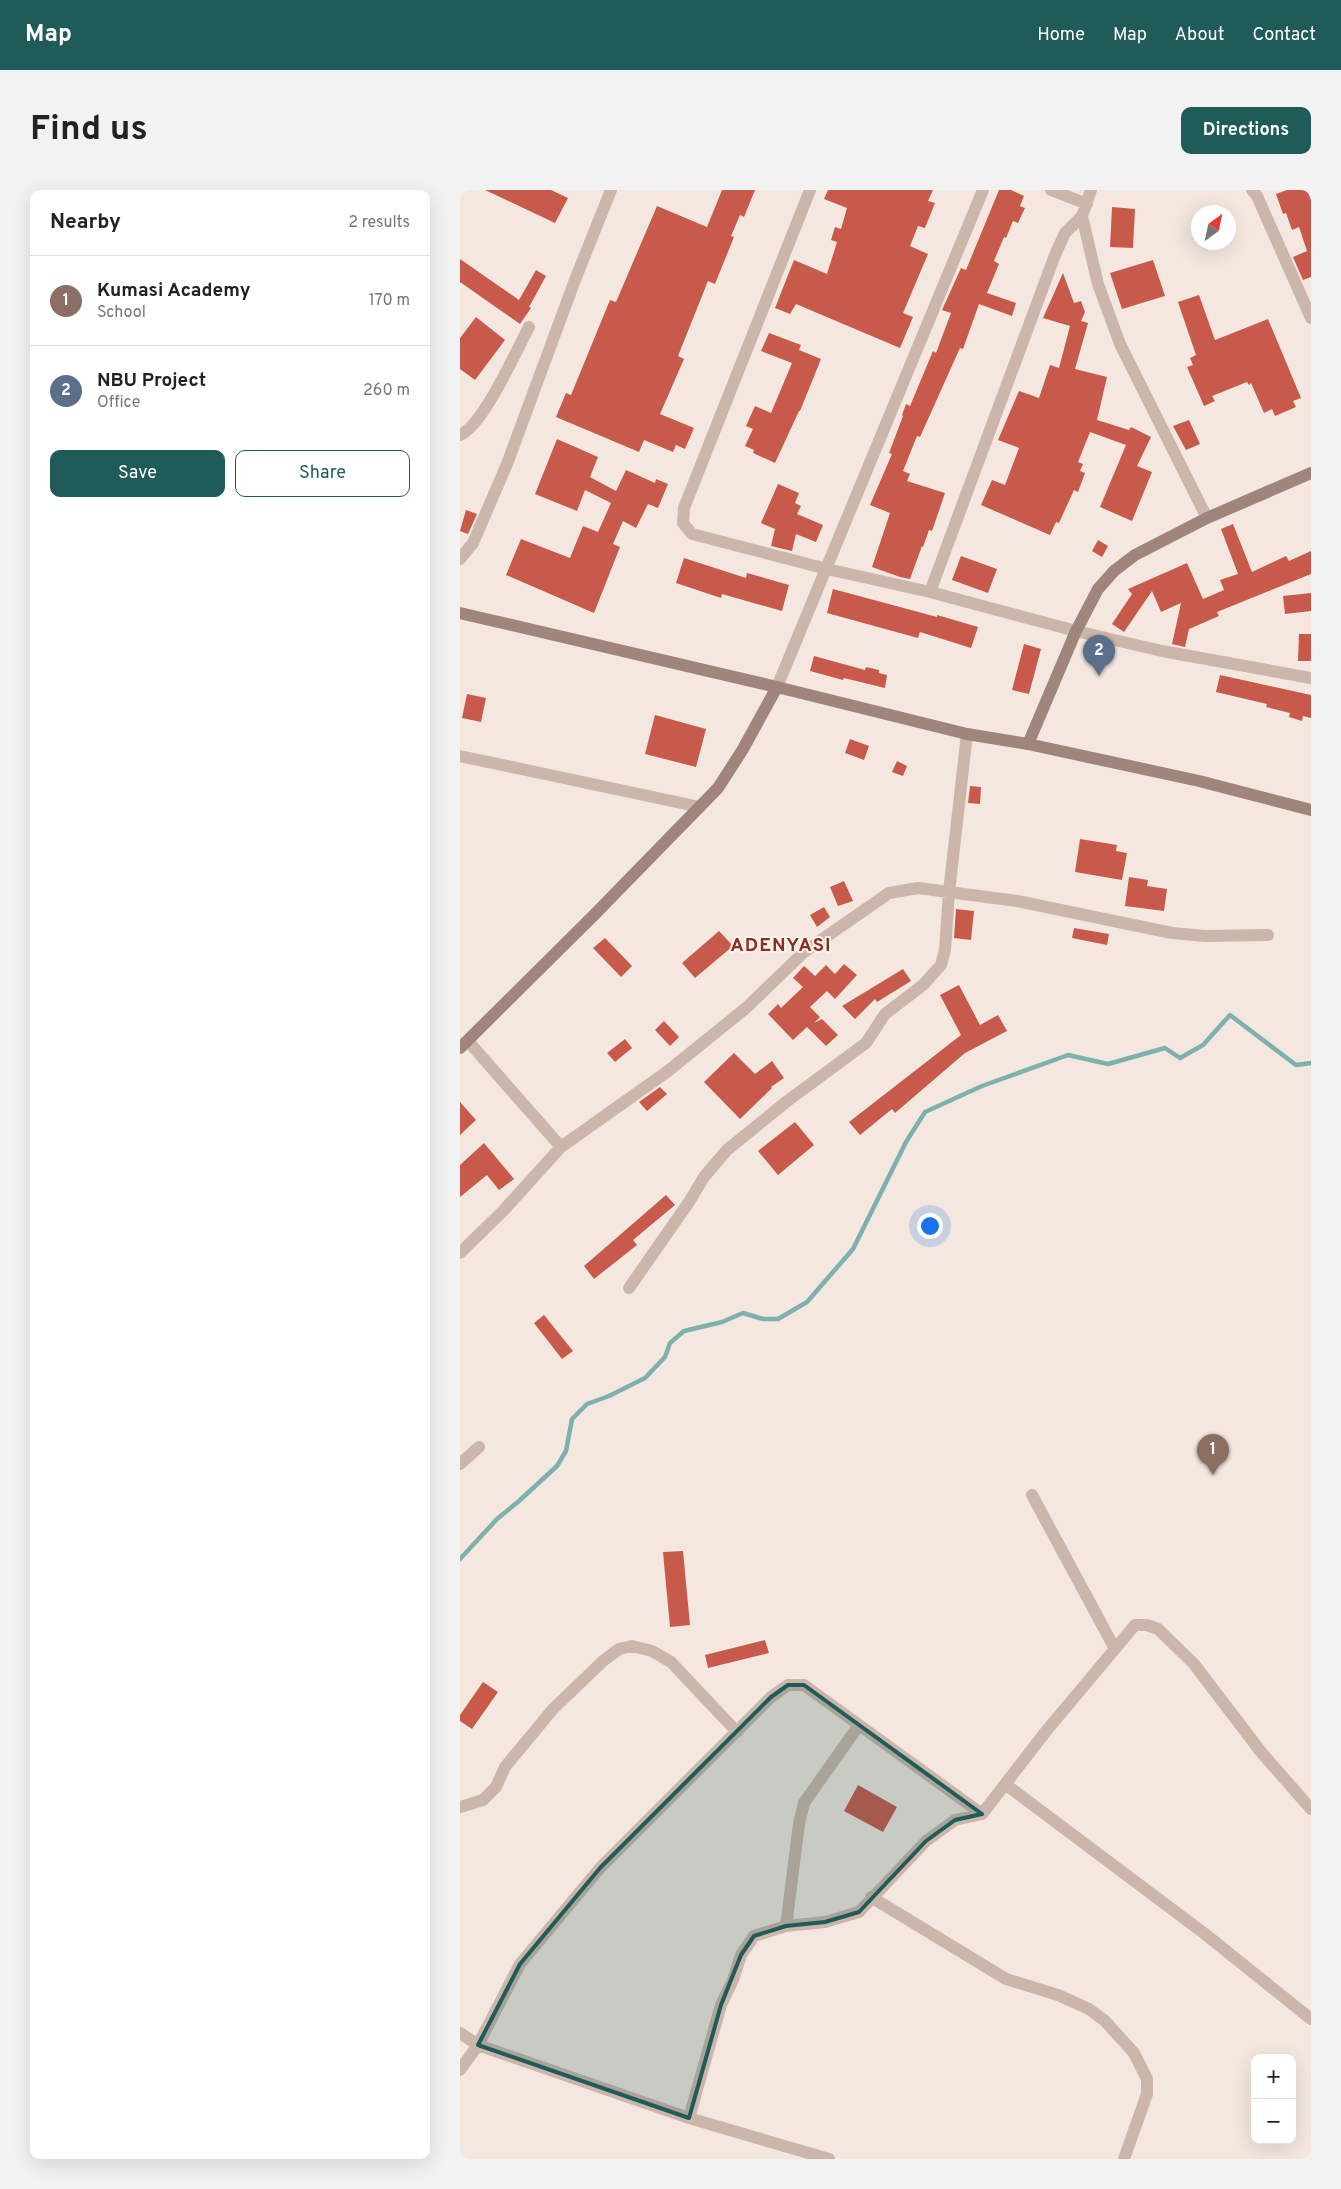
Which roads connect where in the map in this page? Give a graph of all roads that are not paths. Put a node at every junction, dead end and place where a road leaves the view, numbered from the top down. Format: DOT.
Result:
graph roads {
  1 [pos="611,190"];
  2 [pos="810,190"];
  3 [pos="984,190"];
  4 [pos="1051,190"];
  5 [pos="1091,190"];
  6 [pos="1252,190"];
  7 [pos="1084,210"];
  8 [pos="1311,318"];
  9 [pos="529,326"];
  10 [pos="460,435"];
  11 [pos="1311,473"];
  12 [pos="1207,518"];
  13 [pos="460,559"];
  14 [pos="827,569"];
  15 [pos="930,592"];
  16 [pos="460,613"];
  17 [pos="1076,631"];
  18 [pos="1311,678"];
  19 [pos="777,687"];
  20 [pos="966,734"];
  21 [pos="1028,744"];
  22 [pos="460,756"];
  23 [pos="700,808"];
  24 [pos="1311,810"];
  25 [pos="949,892"];
  26 [pos="1268,935"];
  27 [pos="464,1044"];
  28 [pos="561,1147"];
  29 [pos="460,1252"];
  30 [pos="629,1288"];
  31 [pos="479,1447"];
  32 [pos="460,1464"];
  33 [pos="1032,1495"];
  34 [pos="1115,1649"];
  35 [pos="859,1725"];
  36 [pos="737,1732"];
  37 [pos="1006,1784"];
  38 [pos="460,1807"];
  39 [pos="1311,1809"];
  40 [pos="982,1814"];
  41 [pos="871,1897"];
  42 [pos="786,1926"];
  43 [pos="1311,2019"];
  44 [pos="460,2033"];
  45 [pos="478,2045"];
  46 [pos="460,2070"];
  47 [pos="689,2118"];
  48 [pos="829,2159"];
  49 [pos="1124,2159"];
  1 -- 13 [label="street"];
  2 -- 14 [label="street"];
  3 -- 14 [label="street"];
  4 -- 7 [label="street"];
  5 -- 7 [label="street"];
  6 -- 8 [label="street"];
  7 -- 12 [label="street"];
  7 -- 15 [label="street"];
  9 -- 10 [label="street"];
  11 -- 12 [label="street"];
  12 -- 17 [label="street"];
  14 -- 15 [label="street"];
  14 -- 19 [label="street"];
  15 -- 17 [label="street"];
  16 -- 19 [label="street"];
  17 -- 18 [label="street"];
  17 -- 21 [label="street"];
  19 -- 20 [label="street"];
  19 -- 23 [label="street"];
  20 -- 21 [label="street"];
  20 -- 25 [label="street"];
  21 -- 24 [label="street"];
  22 -- 23 [label="street"];
  23 -- 27 [label="street"];
  25 -- 26 [label="street"];
  25 -- 28 [label="street"];
  25 -- 30 [label="street"];
  27 -- 28 [label="street"];
  28 -- 29 [label="street"];
  31 -- 32 [label="street"];
  33 -- 34 [label="street"];
  34 -- 37 [label="street"];
  34 -- 39 [label="street"];
  35 -- 36 [label="street"];
  35 -- 40 [label="street"];
  35 -- 42 [label="street"];
  36 -- 38 [label="street"];
  36 -- 45 [label="street"];
  37 -- 40 [label="street"];
  37 -- 43 [label="street"];
  40 -- 41 [label="street"];
  41 -- 42 [label="street"];
  41 -- 49 [label="street"];
  42 -- 47 [label="street"];
  44 -- 45 [label="street"];
  45 -- 46 [label="street"];
  45 -- 47 [label="street"];
  47 -- 48 [label="street"];
}
